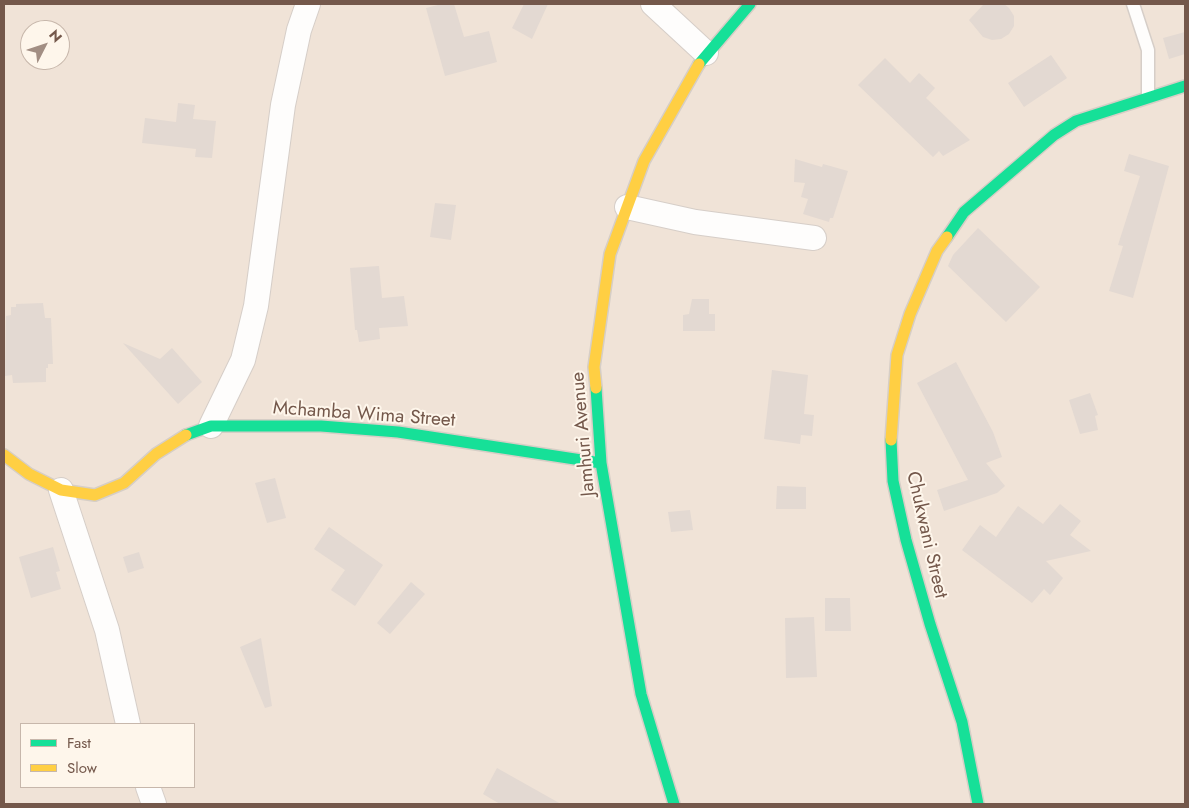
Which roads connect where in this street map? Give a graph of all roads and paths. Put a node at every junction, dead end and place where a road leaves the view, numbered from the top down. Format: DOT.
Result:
graph roads {
  1 [pos="308,4"];
  2 [pos="653,4"];
  3 [pos="1132,4"];
  4 [pos="740,9"];
  5 [pos="706,53"];
  6 [pos="1185,86"];
  7 [pos="1148,97"];
  8 [pos="627,207"];
  9 [pos="814,238"];
  10 [pos="211,426"];
  11 [pos="4,455"];
  12 [pos="601,463"];
  13 [pos="61,490"];
  14 [pos="128,723"];
  15 [pos="148,788"];
  16 [pos="154,804"];
  17 [pos="674,804"];
  18 [pos="978,804"];
  1 -- 10 [label="street"];
  2 -- 5 [label="street"];
  3 -- 7 [label="lane"];
  4 -- 5 [label="street, Jamhuri Avenue"];
  5 -- 8 [label="street, Jamhuri Avenue"];
  6 -- 7 [label="street, Chukwani Street"];
  7 -- 18 [label="street, Chukwani Street"];
  8 -- 9 [label="street"];
  8 -- 12 [label="street, Jamhuri Avenue"];
  10 -- 12 [label="street, Mchamba Wima Street"];
  10 -- 13 [label="street, Mchamba Wima Street"];
  11 -- 13 [label="street, Mchamba Wima Street"];
  12 -- 17 [label="street, Jamhuri Avenue"];
  13 -- 14 [label="street"];
  15 -- 16 [label="street"];
}
